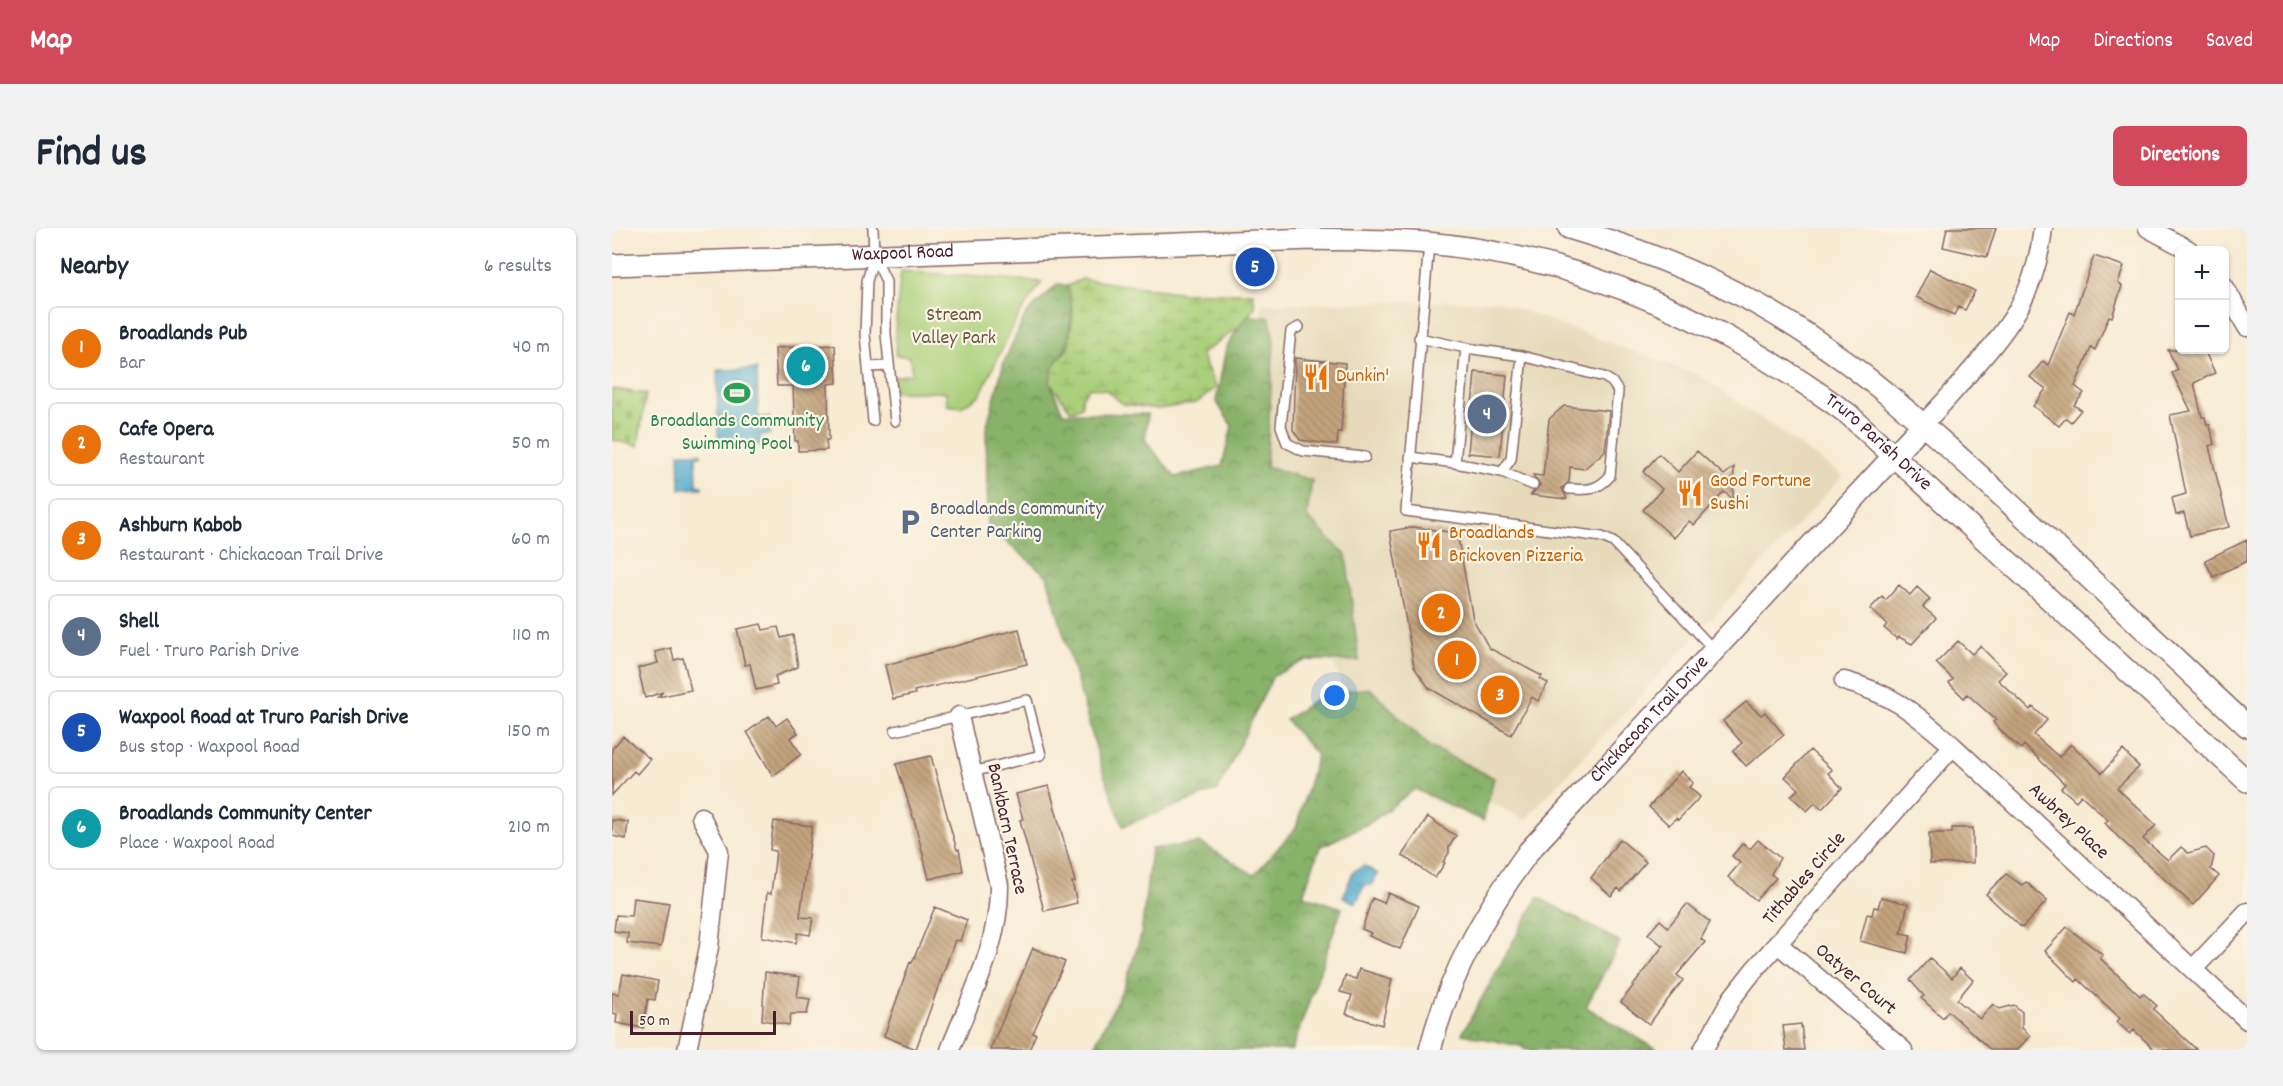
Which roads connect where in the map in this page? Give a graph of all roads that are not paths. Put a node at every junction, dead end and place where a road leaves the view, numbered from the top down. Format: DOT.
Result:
graph roads {
  1 [pos="873,228"];
  2 [pos="1569,228"];
  3 [pos="2043,228"];
  4 [pos="2148,228"];
  5 [pos="1430,236"];
  6 [pos="2182,246"];
  7 [pos="874,256"];
  8 [pos="612,266"];
  9 [pos="2229,295"];
  10 [pos="1299,327"];
  11 [pos="2247,327"];
  12 [pos="1419,338"];
  13 [pos="1466,348"];
  14 [pos="1522,357"];
  15 [pos="889,366"];
  16 [pos="868,367"];
  17 [pos="873,421"];
  18 [pos="895,421"];
  19 [pos="1924,423"];
  20 [pos="1896,455"];
  21 [pos="1365,457"];
  22 [pos="1410,457"];
  23 [pos="1455,463"];
  24 [pos="1502,472"];
  25 [pos="1533,485"];
  26 [pos="1569,489"];
  27 [pos="1715,651"];
  28 [pos="1844,681"];
  29 [pos="959,716"];
  30 [pos="2247,726"];
  31 [pos="895,731"];
  32 [pos="1953,746"];
  33 [pos="972,772"];
  34 [pos="2247,781"];
  35 [pos="701,817"];
  36 [pos="2247,912"];
  37 [pos="1778,944"];
  38 [pos="2193,969"];
  39 [pos="2247,1020"];
  40 [pos="687,1050"];
  41 [pos="950,1050"];
  42 [pos="1430,1050"];
  43 [pos="1702,1050"];
  44 [pos="1903,1050"];
  1 -- 7 [label="lane"];
  2 -- 19 [label="street"];
  3 -- 19 [label="street"];
  4 -- 6 [label="street"];
  5 -- 7 [label="street, Waxpool Road"];
  5 -- 12 [label="lane"];
  5 -- 20 [label="street, Truro Parish Drive"];
  7 -- 8 [label="street, Waxpool Road"];
  7 -- 15 [label="lane"];
  7 -- 16 [label="lane"];
  9 -- 11 [label="street"];
  10 -- 21 [label="lane"];
  12 -- 13 [label="lane"];
  12 -- 22 [label="lane"];
  13 -- 14 [label="lane"];
  13 -- 23 [label="lane"];
  14 -- 24 [label="lane"];
  14 -- 26 [label="lane"];
  15 -- 16 [label="lane"];
  15 -- 18 [label="lane"];
  16 -- 17 [label="lane"];
  19 -- 20 [label="street, Chickacoan Trail Drive"];
  19 -- 30 [label="street"];
  20 -- 27 [label="street, Chickacoan Trail Drive"];
  20 -- 34 [label="street, Truro Parish Drive"];
  22 -- 23 [label="lane"];
  22 -- 27 [label="lane"];
  23 -- 24 [label="lane"];
  24 -- 25 [label="lane"];
  27 -- 42 [label="street, Chickacoan Trail Drive"];
  28 -- 32 [label="street, Awbrey Place"];
  29 -- 31 [label="lane"];
  29 -- 33 [label="street, Bankbarn Terrace"];
  29 -- 33 [label="lane"];
  32 -- 37 [label="street, Tithables Circle"];
  32 -- 38 [label="street, Awbrey Place"];
  33 -- 41 [label="street, Bankbarn Terrace"];
  35 -- 40 [label="street"];
  36 -- 38 [label="street"];
  37 -- 43 [label="street, Tithables Circle"];
  37 -- 44 [label="street, Oatyer Court"];
  38 -- 39 [label="street, Awbrey Place"];
}
